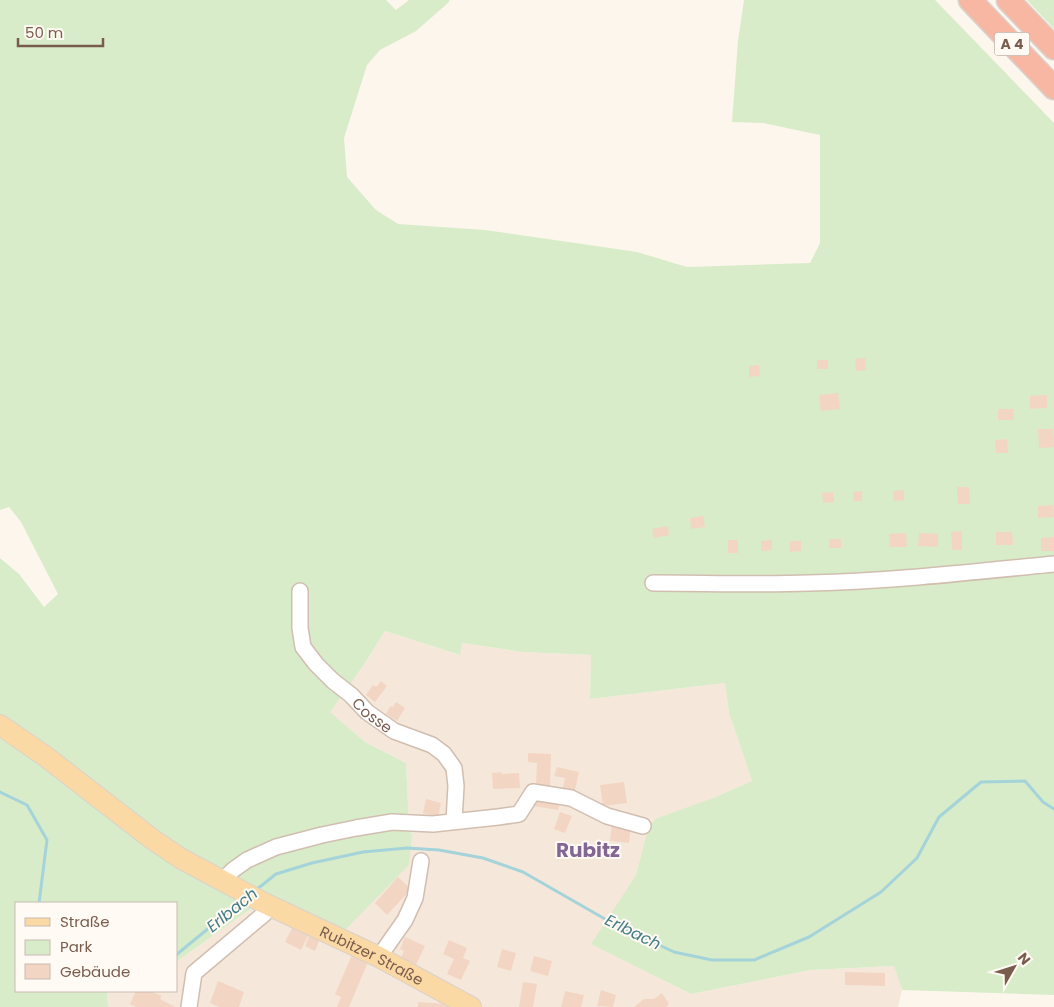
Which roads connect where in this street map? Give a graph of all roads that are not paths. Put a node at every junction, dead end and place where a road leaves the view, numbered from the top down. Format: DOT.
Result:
graph roads {
  1 [pos="970,0"];
  2 [pos="1008,0"];
  3 [pos="1054,48"];
  4 [pos="1054,88"];
  5 [pos="1054,564"];
  6 [pos="654,583"];
  7 [pos="300,591"];
  8 [pos="0,725"];
  9 [pos="454,821"];
  10 [pos="643,826"];
  11 [pos="421,861"];
  12 [pos="222,881"];
  13 [pos="267,905"];
  14 [pos="380,957"];
  15 [pos="189,1007"];
  16 [pos="470,1007"];
  1 -- 4 [label="highway, A 4"];
  2 -- 3 [label="highway, A 4"];
  5 -- 6 [label="street"];
  7 -- 9 [label="street, Cosse"];
  8 -- 12 [label="main road, Rubitzer Straße"];
  9 -- 10 [label="street"];
  9 -- 12 [label="street"];
  11 -- 14 [label="street"];
  12 -- 13 [label="main road, Rubitzer Straße"];
  13 -- 14 [label="main road, Rubitzer Straße"];
  13 -- 15 [label="street"];
  14 -- 16 [label="main road, Rubitzer Straße"];
}
